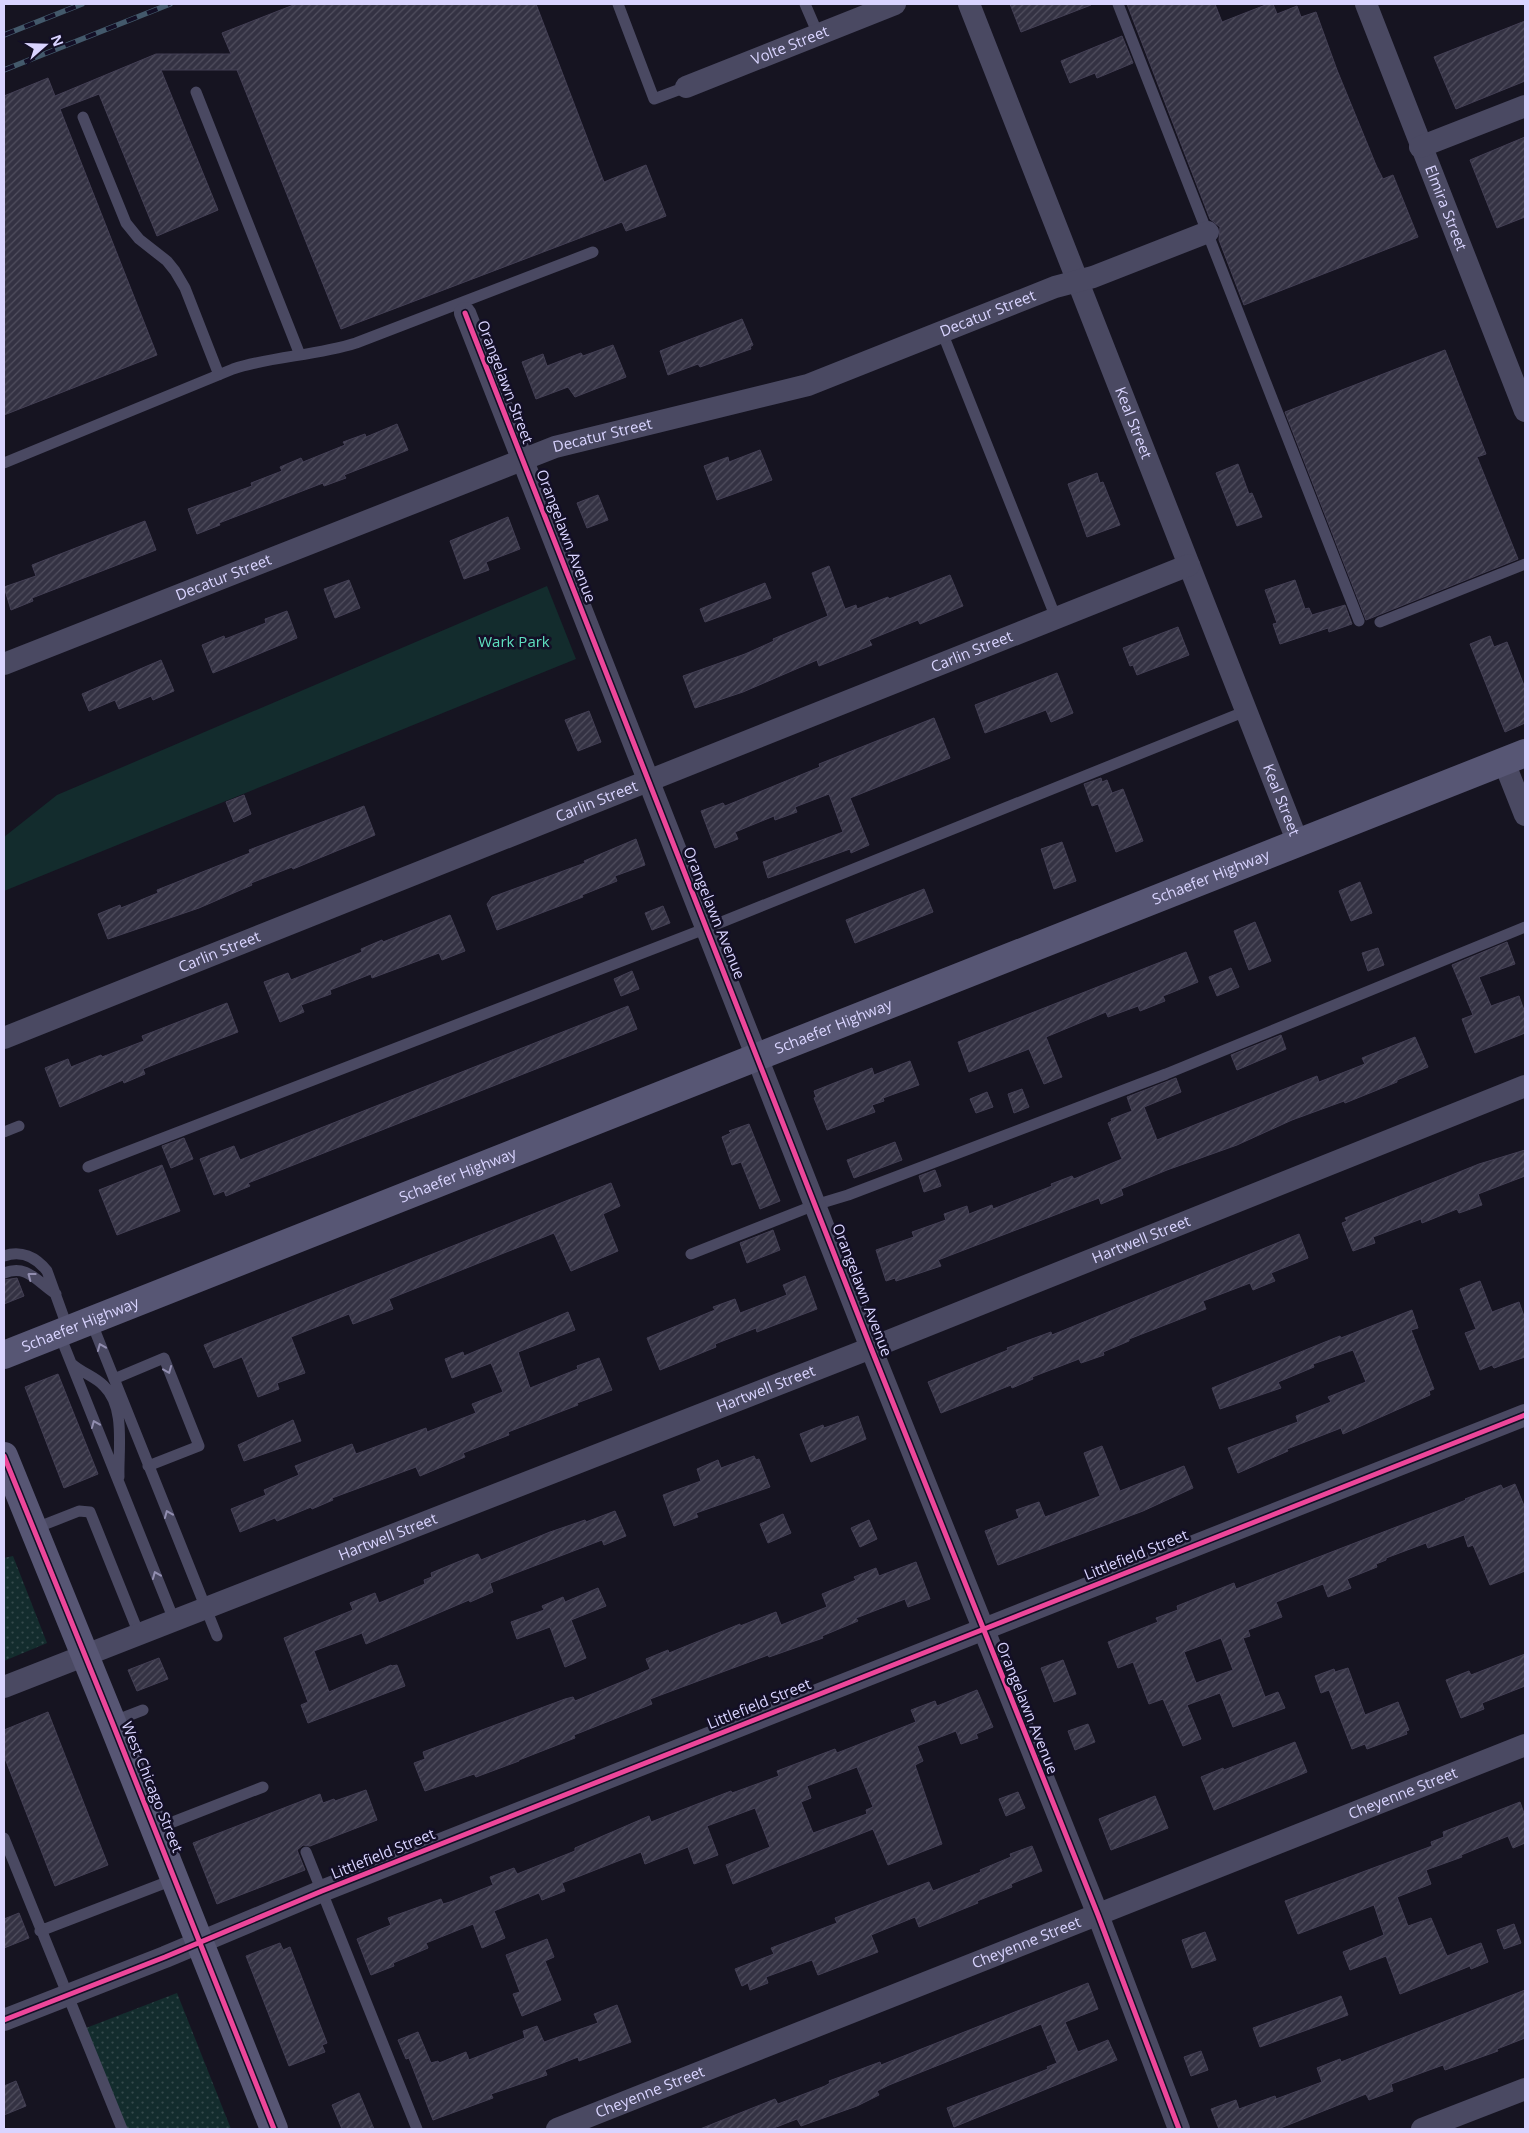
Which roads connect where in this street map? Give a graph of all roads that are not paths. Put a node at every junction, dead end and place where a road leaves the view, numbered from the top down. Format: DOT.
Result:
graph roads {
  1 [pos="618,4"];
  2 [pos="805,4"];
  3 [pos="895,4"];
  4 [pos="969,4"];
  5 [pos="1118,4"];
  6 [pos="1366,4"];
  7 [pos="818,34"];
  8 [pos="686,87"];
  9 [pos="196,92"];
  10 [pos="1525,106"];
  11 [pos="83,117"];
  12 [pos="1420,146"];
  13 [pos="1208,232"];
  14 [pos="593,252"];
  15 [pos="1078,280"];
  16 [pos="465,313"];
  17 [pos="942,332"];
  18 [pos="300,355"];
  19 [pos="219,375"];
  20 [pos="1525,411"];
  21 [pos="522,459"];
  22 [pos="4,463"];
  23 [pos="1525,564"];
  24 [pos="1190,566"];
  25 [pos="1056,618"];
  26 [pos="1358,621"];
  27 [pos="1380,622"];
  28 [pos="4,664"];
  29 [pos="1246,711"];
  30 [pos="1515,757"];
  31 [pos="648,780"];
  32 [pos="1525,815"];
  33 [pos="1298,843"];
  34 [pos="1525,927"];
  35 [pos="707,928"];
  36 [pos="4,1038"];
  37 [pos="758,1057"];
  38 [pos="1525,1086"];
  39 [pos="19,1126"];
  40 [pos="4,1132"];
  41 [pos="88,1167"];
  42 [pos="815,1205"];
  43 [pos="691,1254"];
  44 [pos="4,1256"];
  45 [pos="4,1273"];
  46 [pos="56,1294"];
  47 [pos="73,1328"];
  48 [pos="871,1348"];
  49 [pos="4,1355"];
  50 [pos="71,1363"];
  51 [pos="114,1379"];
  52 [pos="1525,1415"];
  53 [pos="4,1456"];
  54 [pos="148,1466"];
  55 [pos="120,1486"];
  56 [pos="32,1529"];
  57 [pos="205,1608"];
  58 [pos="174,1620"];
  59 [pos="982,1630"];
  60 [pos="139,1634"];
  61 [pos="217,1636"];
  62 [pos="84,1655"];
  63 [pos="4,1687"];
  64 [pos="143,1710"];
  65 [pos="112,1722"];
  66 [pos="1525,1745"];
  67 [pos="263,1787"];
  68 [pos="155,1829"];
  69 [pos="5,1845"];
  70 [pos="306,1852"];
  71 [pos="175,1879"];
  72 [pos="322,1891"];
  73 [pos="1098,1915"];
  74 [pos="40,1931"];
  75 [pos="199,1942"];
  76 [pos="67,1996"];
  77 [pos="4,2020"];
  78 [pos="1525,2089"];
  79 [pos="122,2129"];
  80 [pos="274,2129"];
  81 [pos="417,2129"];
  82 [pos="557,2129"];
  83 [pos="1179,2129"];
  84 [pos="1422,2129"];
  1 -- 8 [label="lane"];
  2 -- 7 [label="lane"];
  3 -- 7 [label="street, Volte Street"];
  4 -- 15 [label="street, Keal Street"];
  5 -- 13 [label="lane"];
  6 -- 12 [label="street, Elmira Street"];
  7 -- 8 [label="street, Volte Street"];
  9 -- 18 [label="lane"];
  10 -- 12 [label="street"];
  11 -- 19 [label="lane"];
  12 -- 20 [label="street, Elmira Street"];
  13 -- 15 [label="street, Decatur Street"];
  13 -- 26 [label="lane"];
  14 -- 18 [label="lane"];
  15 -- 17 [label="street, Decatur Street"];
  15 -- 24 [label="street, Keal Street"];
  16 -- 21 [label="street, Orangelawn Street"];
  17 -- 21 [label="street, Decatur Street"];
  17 -- 25 [label="lane"];
  18 -- 19 [label="lane"];
  19 -- 22 [label="lane"];
  21 -- 28 [label="street, Decatur Street"];
  21 -- 31 [label="street, Orangelawn Avenue"];
  23 -- 27 [label="lane"];
  24 -- 25 [label="street, Carlin Street"];
  24 -- 29 [label="street, Keal Street"];
  25 -- 31 [label="street, Carlin Street"];
  29 -- 33 [label="street, Keal Street"];
  29 -- 35 [label="lane"];
  30 -- 32 [label="street"];
  30 -- 33 [label="main road, Schaefer Highway"];
  31 -- 35 [label="street, Orangelawn Avenue"];
  31 -- 36 [label="street, Carlin Street"];
  33 -- 37 [label="main road, Schaefer Highway"];
  34 -- 42 [label="lane"];
  35 -- 37 [label="street, Orangelawn Avenue"];
  35 -- 41 [label="lane"];
  37 -- 42 [label="street, Orangelawn Avenue"];
  37 -- 47 [label="main road, Schaefer Highway"];
  38 -- 48 [label="street, Hartwell Street"];
  39 -- 40 [label="lane"];
  42 -- 43 [label="lane"];
  42 -- 48 [label="street, Orangelawn Avenue"];
  44 -- 46 [label="lane"];
  46 -- 45 [label="lane, one-way"];
  46 -- 47 [label="lane"];
  47 -- 49 [label="main road, Schaefer Highway"];
  47 -- 50 [label="lane"];
  51 -- 47 [label="lane, one-way"];
  48 -- 57 [label="street, Hartwell Street"];
  48 -- 59 [label="street, Orangelawn Avenue"];
  55 -- 50 [label="lane, one-way"];
  50 -- 55 [label="lane"];
  51 -- 54 [label="lane"];
  51 -- 54 [label="lane, one-way"];
  52 -- 59 [label="street, Littlefield Street"];
  53 -- 56 [label="main road, West Chicago Street"];
  57 -- 54 [label="lane, one-way"];
  58 -- 55 [label="lane, one-way"];
  56 -- 60 [label="lane"];
  56 -- 62 [label="main road, West Chicago Street"];
  57 -- 58 [label="street, Hartwell Street"];
  57 -- 61 [label="lane"];
  58 -- 60 [label="street, Hartwell Street"];
  59 -- 72 [label="street, Littlefield Street"];
  59 -- 73 [label="street, Orangelawn Avenue"];
  60 -- 62 [label="street, Hartwell Street"];
  62 -- 63 [label="street, Hartwell Street"];
  62 -- 65 [label="main road, West Chicago Street"];
  64 -- 65 [label="lane"];
  65 -- 68 [label="main road, West Chicago Street"];
  66 -- 73 [label="street, Cheyenne Street"];
  67 -- 68 [label="lane"];
  68 -- 71 [label="main road, West Chicago Street"];
  69 -- 74 [label="lane"];
  70 -- 72 [label="lane"];
  71 -- 74 [label="lane"];
  71 -- 75 [label="main road, West Chicago Street"];
  72 -- 75 [label="street, Littlefield Street"];
  72 -- 81 [label="lane"];
  73 -- 82 [label="street, Cheyenne Street"];
  73 -- 83 [label="street, Orangelawn Avenue"];
  74 -- 76 [label="lane"];
  75 -- 76 [label="street, Littlefield Street"];
  75 -- 80 [label="main road, West Chicago Street"];
  76 -- 77 [label="street, Littlefield Street"];
  76 -- 79 [label="lane"];
  78 -- 84 [label="street"];
}
